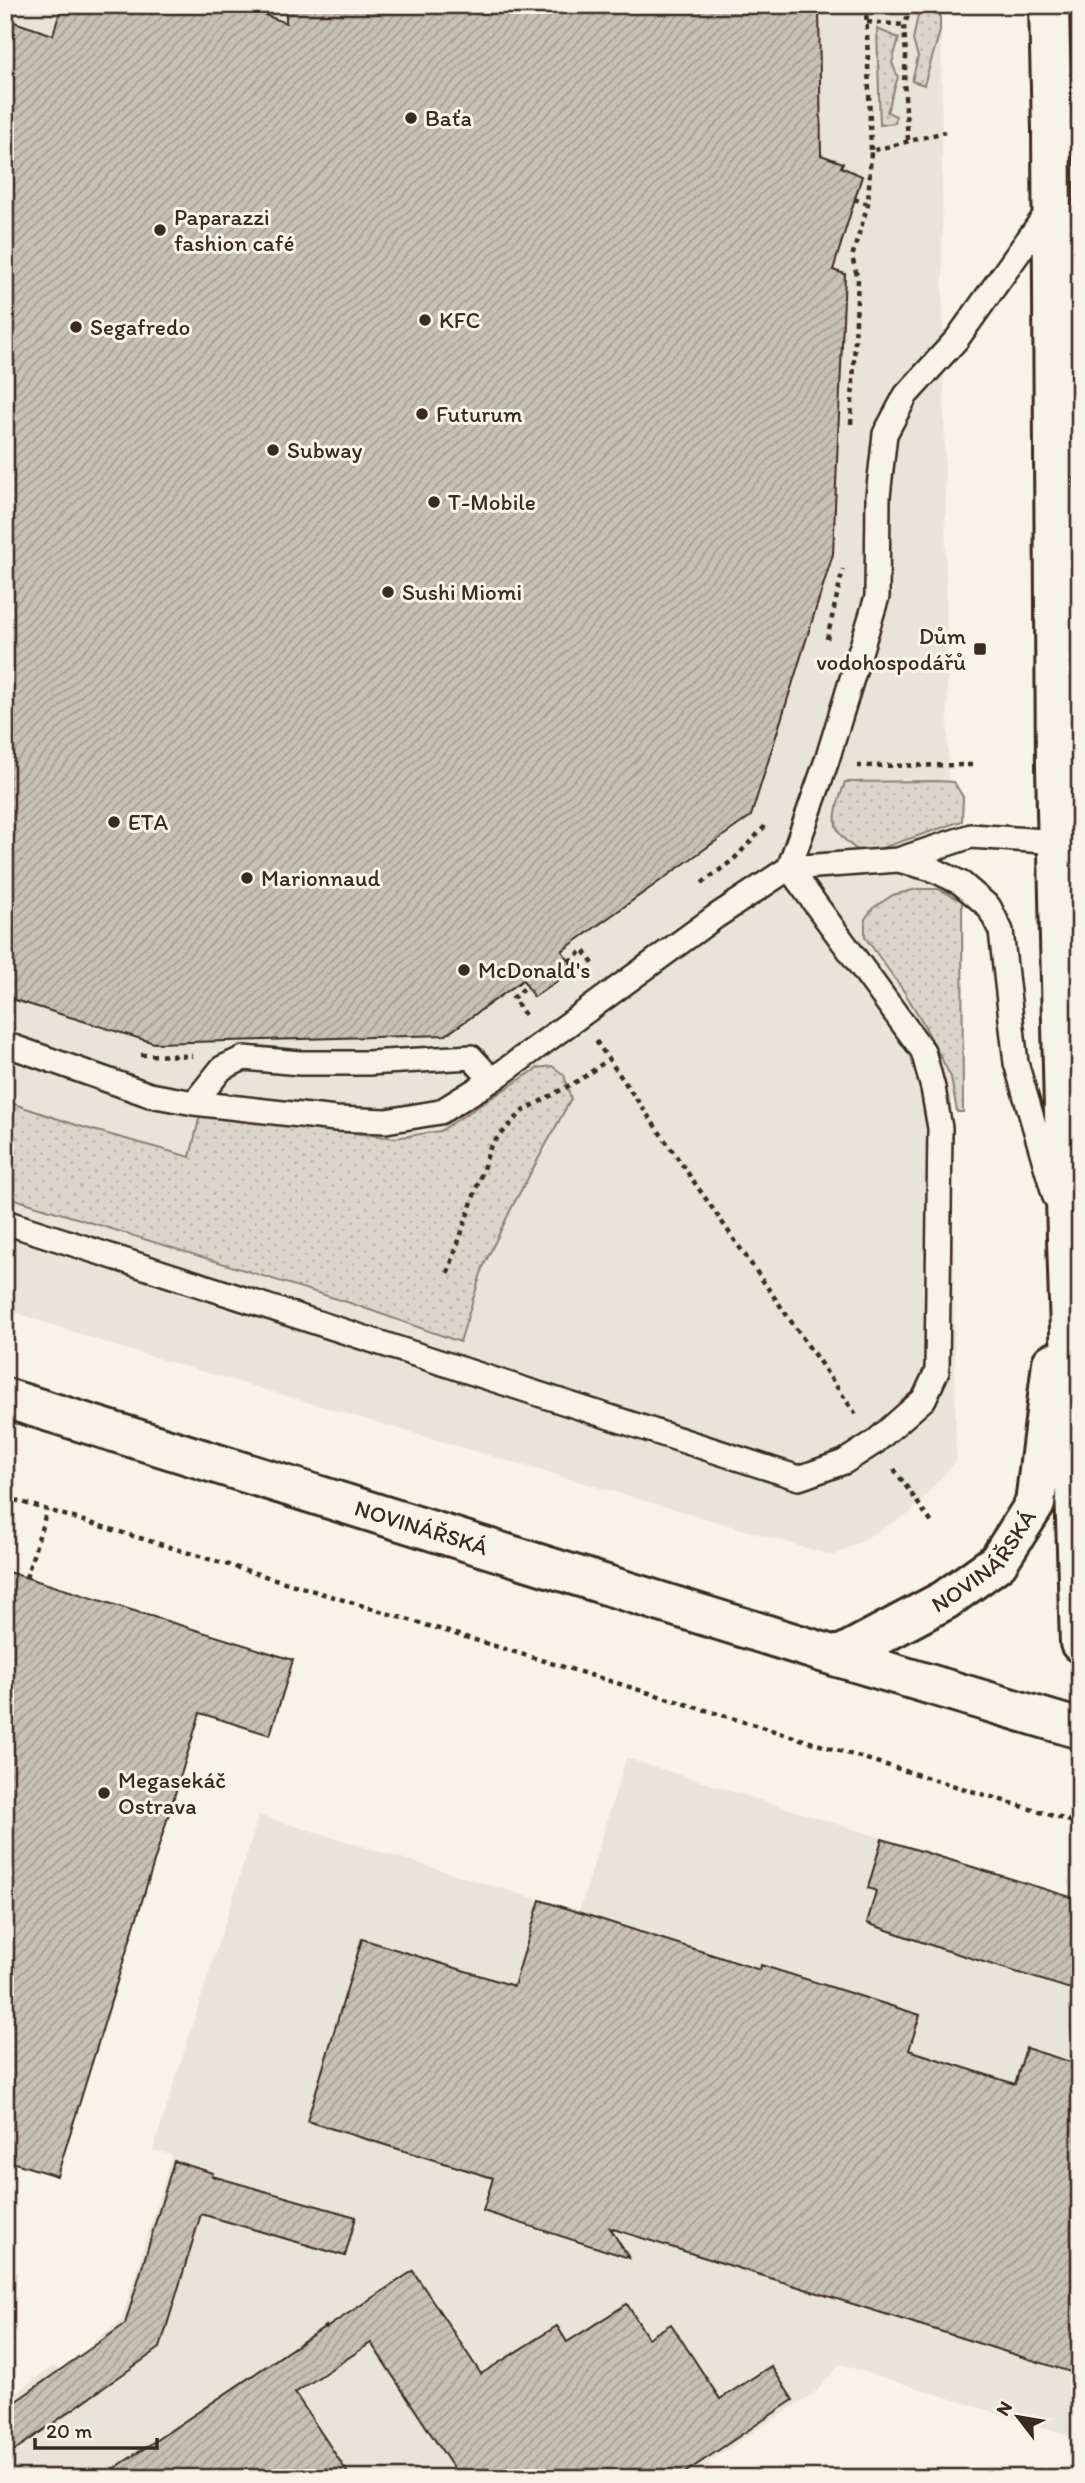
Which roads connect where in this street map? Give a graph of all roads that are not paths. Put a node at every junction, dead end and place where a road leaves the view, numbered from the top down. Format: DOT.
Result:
graph roads {
  1 [pos="1049,5"];
  2 [pos="1053,204"];
  3 [pos="1058,842"];
  4 [pos="898,860"];
  5 [pos="789,868"];
  6 [pos="5,1044"];
  7 [pos="492,1080"];
  8 [pos="194,1103"];
  9 [pos="5,1222"];
  10 [pos="1067,1239"];
  11 [pos="5,1398"];
  12 [pos="1080,1643"];
  13 [pos="838,1657"];
  14 [pos="1080,1730"];
  1 -- 2 [label="street"];
  2 -- 3 [label="street"];
  2 -- 5 [label="lane"];
  3 -- 4 [label="lane"];
  3 -- 10 [label="street"];
  4 -- 5 [label="lane"];
  4 -- 10 [label="lane"];
  5 -- 7 [label="lane"];
  5 -- 9 [label="lane"];
  6 -- 8 [label="lane"];
  7 -- 8 [label="lane"];
  7 -- 8 [label="lane"];
  10 -- 12 [label="street"];
  10 -- 13 [label="street, NOVINÁŘSKÁ"];
  11 -- 13 [label="street, NOVINÁŘSKÁ"];
  13 -- 14 [label="street, NOVINÁŘSKÁ"];
}
